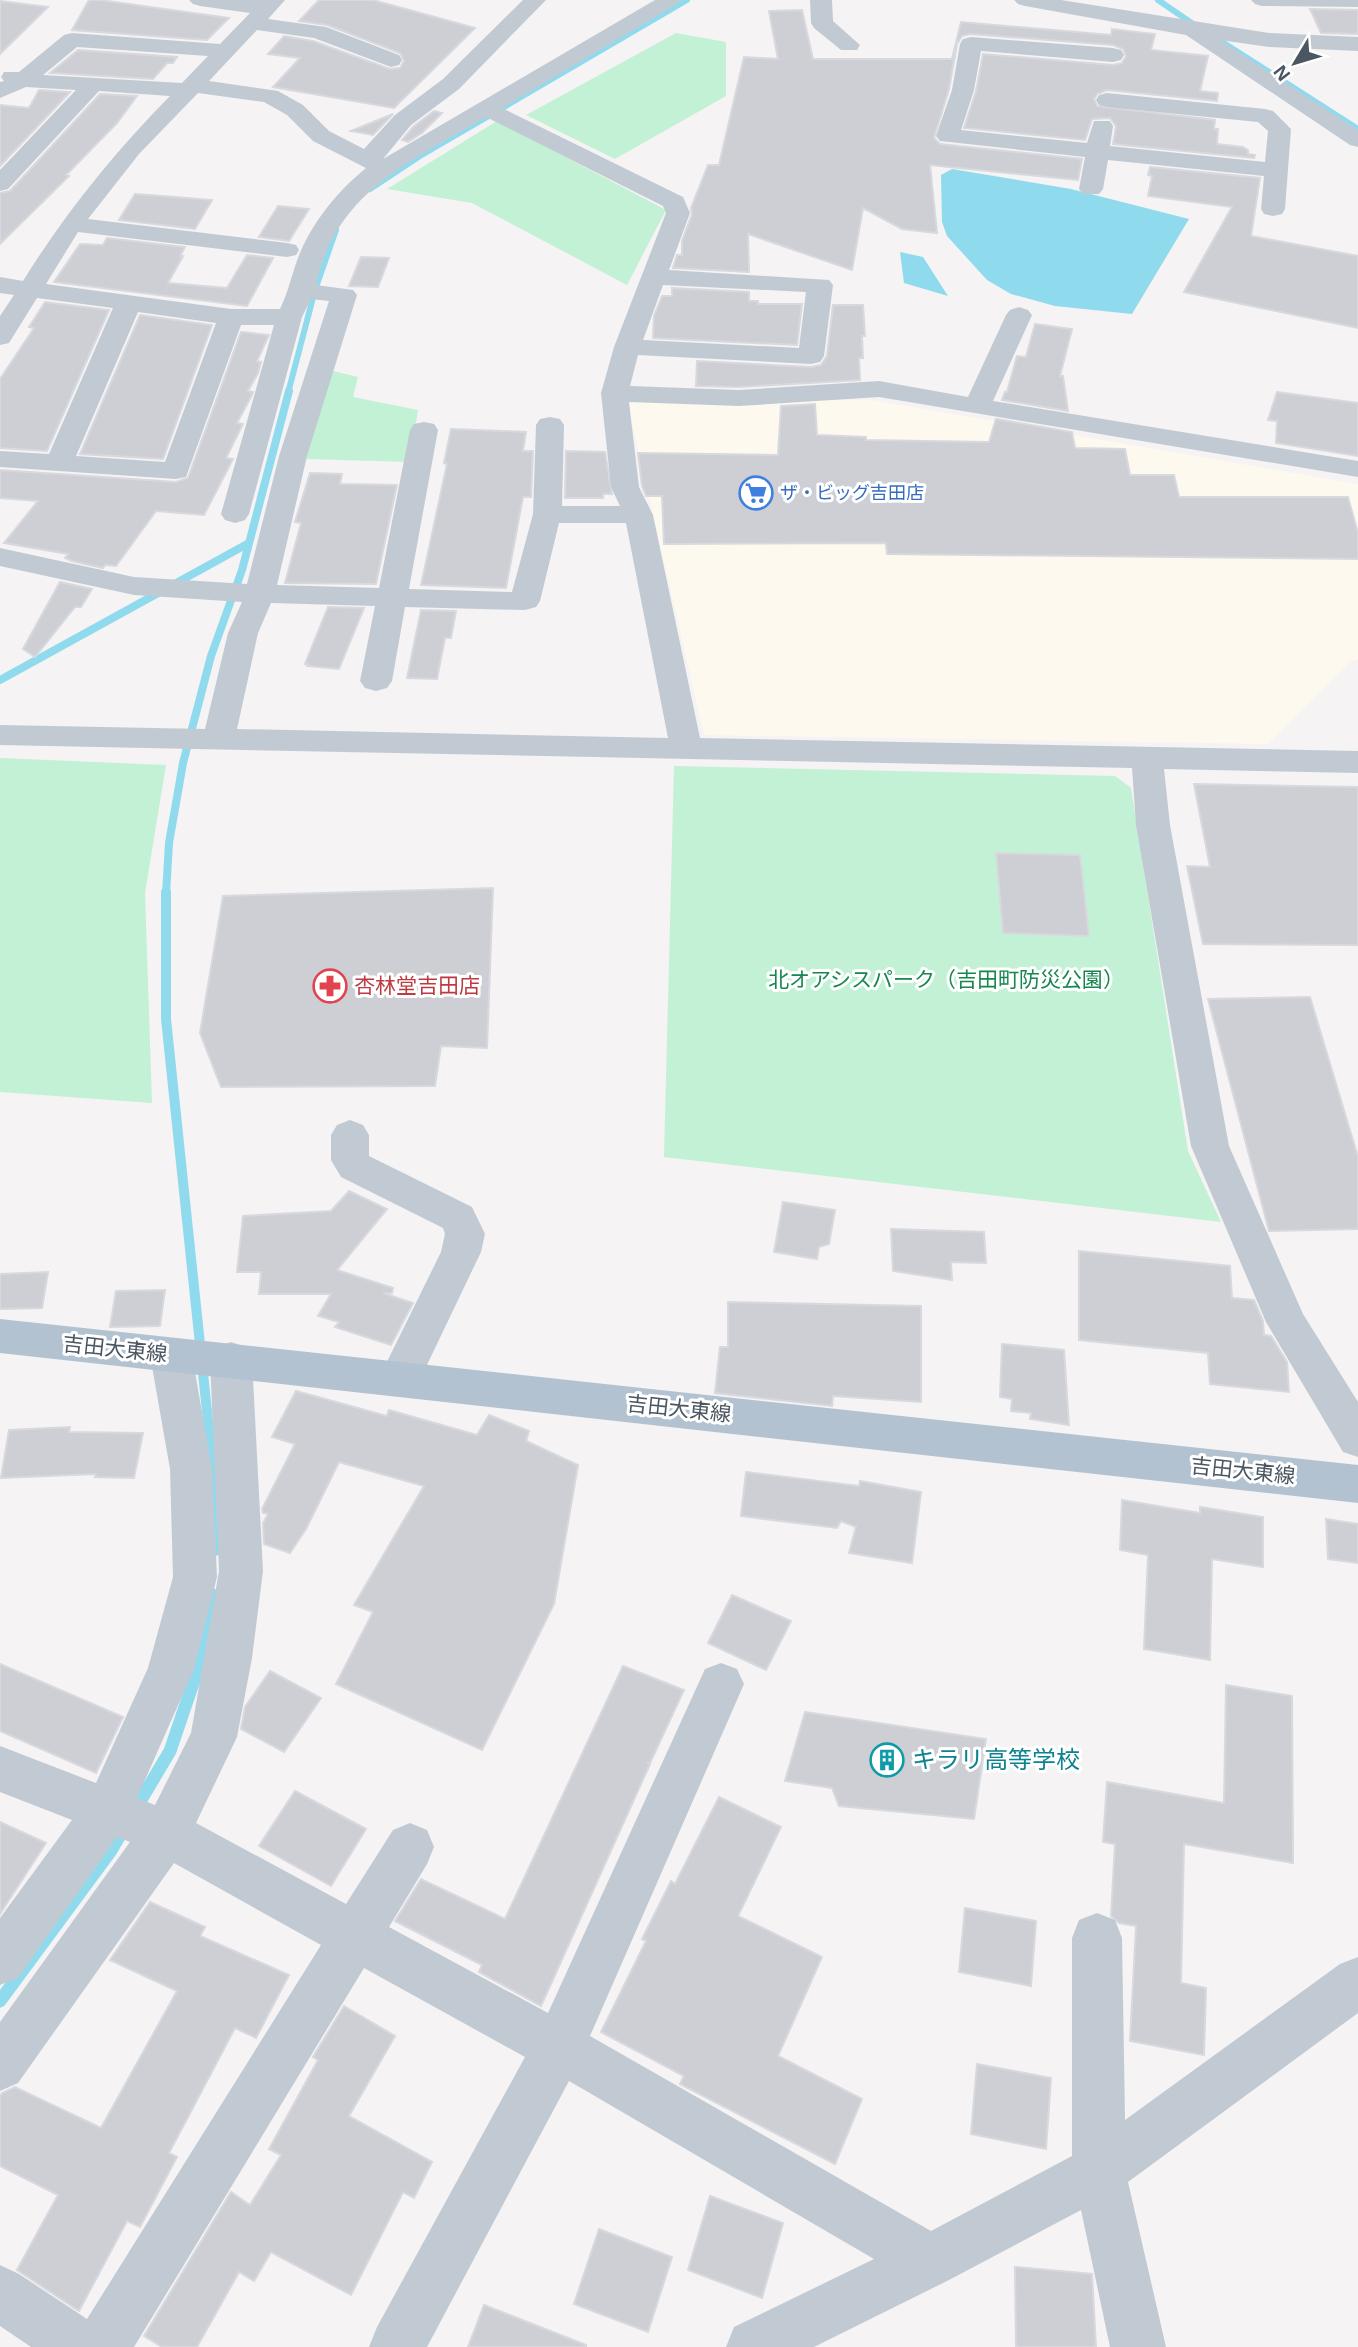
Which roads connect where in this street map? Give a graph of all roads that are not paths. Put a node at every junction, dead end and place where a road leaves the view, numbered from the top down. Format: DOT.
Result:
graph roads {
  1 [pos="200,0"];
  2 [pos="535,0"];
  3 [pos="670,0"];
  4 [pos="821,0"];
  5 [pos="1025,0"];
  6 [pos="1148,0"];
  7 [pos="1261,1"];
  8 [pos="1358,1"];
  9 [pos="264,10"];
  10 [pos="1124,18"];
  11 [pos="1192,30"];
  12 [pos="1316,42"];
  13 [pos="1358,44"];
  14 [pos="849,45"];
  15 [pos="225,51"];
  16 [pos="1113,55"];
  17 [pos="391,60"];
  18 [pos="0,74"];
  19 [pos="23,80"];
  20 [pos="94,84"];
  21 [pos="190,87"];
  22 [pos="0,91"];
  23 [pos="1107,100"];
  24 [pos="494,112"];
  25 [pos="1358,140"];
  26 [pos="1098,152"];
  27 [pos="377,162"];
  28 [pos="1275,170"];
  29 [pos="0,184"];
  30 [pos="1091,189"];
  31 [pos="1273,209"];
  32 [pos="71,224"];
  33 [pos="287,250"];
  34 [pos="652,276"];
  35 [pos="0,285"];
  36 [pos="29,290"];
  37 [pos="312,292"];
  38 [pos="128,304"];
  39 [pos="1019,315"];
  40 [pos="231,317"];
  41 [pos="289,317"];
  42 [pos="0,337"];
  43 [pos="627,347"];
  44 [pos="614,393"];
  45 [pos="977,407"];
  46 [pos="550,425"];
  47 [pos="424,430"];
  48 [pos="0,458"];
  49 [pos="59,463"];
  50 [pos="1358,469"];
  51 [pos="235,514"];
  52 [pos="547,514"];
  53 [pos="639,515"];
  54 [pos="0,557"];
  55 [pos="256,594"];
  56 [pos="393,597"];
  57 [pos="376,681"];
  58 [pos="0,735"];
  59 [pos="213,740"];
  60 [pos="686,750"];
  61 [pos="1147,758"];
  62 [pos="1358,762"];
  63 [pos="351,1135"];
  64 [pos="0,1336"];
  65 [pos="173,1355"];
  66 [pos="228,1359"];
  67 [pos="400,1378"];
  68 [pos="1358,1439"];
  69 [pos="1358,1484"];
  70 [pos="721,1684"];
  71 [pos="0,1769"];
  72 [pos="135,1821"];
  73 [pos="410,1847"];
  74 [pos="1097,1938"];
  75 [pos="356,1939"];
  76 [pos="0,1960"];
  77 [pos="1358,1982"];
  78 [pos="559,2047"];
  79 [pos="0,2065"];
  80 [pos="1099,2171"];
  81 [pos="930,2261"];
  82 [pos="0,2293"];
  83 [pos="79,2347"];
  84 [pos="102,2347"];
  85 [pos="397,2347"];
  86 [pos="754,2347"];
  87 [pos="1138,2347"];
  1 -- 9 [label="street"];
  2 -- 27 [label="street"];
  3 -- 24 [label="street"];
  4 -- 14 [label="street"];
  5 -- 10 [label="street"];
  6 -- 11 [label="street"];
  7 -- 8 [label="street"];
  7 -- 12 [label="street"];
  9 -- 15 [label="street"];
  9 -- 17 [label="street"];
  10 -- 11 [label="street"];
  10 -- 16 [label="street"];
  11 -- 12 [label="street"];
  11 -- 25 [label="street"];
  12 -- 13 [label="street"];
  15 -- 19 [label="street"];
  15 -- 21 [label="street"];
  16 -- 23 [label="street"];
  16 -- 26 [label="street"];
  18 -- 19 [label="street"];
  19 -- 20 [label="street"];
  19 -- 22 [label="street"];
  20 -- 21 [label="street"];
  20 -- 29 [label="street"];
  21 -- 27 [label="street"];
  21 -- 32 [label="street"];
  23 -- 26 [label="street"];
  23 -- 28 [label="street"];
  24 -- 27 [label="street"];
  24 -- 34 [label="street"];
  26 -- 28 [label="street"];
  26 -- 30 [label="street"];
  27 -- 37 [label="street"];
  28 -- 31 [label="street"];
  32 -- 33 [label="street"];
  32 -- 36 [label="street"];
  34 -- 43 [label="street"];
  34 -- 43 [label="street"];
  35 -- 36 [label="street"];
  36 -- 38 [label="street"];
  36 -- 42 [label="street"];
  37 -- 41 [label="street"];
  37 -- 55 [label="street"];
  38 -- 40 [label="street"];
  38 -- 49 [label="street"];
  39 -- 45 [label="street"];
  40 -- 41 [label="street"];
  40 -- 49 [label="street"];
  41 -- 51 [label="street"];
  43 -- 44 [label="street"];
  44 -- 45 [label="street"];
  44 -- 53 [label="street"];
  45 -- 50 [label="street"];
  46 -- 52 [label="street"];
  47 -- 56 [label="street"];
  48 -- 49 [label="street"];
  52 -- 53 [label="street"];
  52 -- 56 [label="street"];
  53 -- 60 [label="street"];
  54 -- 55 [label="street"];
  55 -- 56 [label="street"];
  55 -- 59 [label="street"];
  56 -- 57 [label="street"];
  58 -- 59 [label="street"];
  59 -- 60 [label="street"];
  60 -- 61 [label="street"];
  61 -- 62 [label="street"];
  61 -- 68 [label="street"];
  63 -- 67 [label="street"];
  64 -- 65 [label="main road, 吉田大東線"];
  65 -- 66 [label="main road, 吉田大東線"];
  65 -- 72 [label="street"];
  66 -- 67 [label="main road, 吉田大東線"];
  66 -- 72 [label="street"];
  67 -- 69 [label="main road, 吉田大東線"];
  70 -- 78 [label="street"];
  71 -- 72 [label="street"];
  72 -- 75 [label="street"];
  72 -- 76 [label="street"];
  72 -- 79 [label="street"];
  73 -- 75 [label="street"];
  74 -- 80 [label="street"];
  75 -- 78 [label="street"];
  75 -- 84 [label="street"];
  77 -- 80 [label="street"];
  78 -- 81 [label="street"];
  78 -- 85 [label="street"];
  80 -- 81 [label="street"];
  80 -- 87 [label="street"];
  81 -- 86 [label="street"];
  82 -- 83 [label="street"];
}
